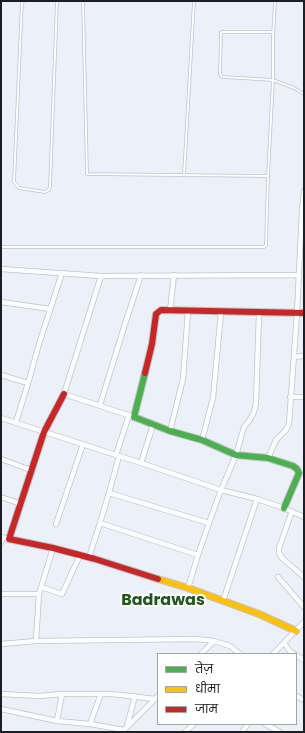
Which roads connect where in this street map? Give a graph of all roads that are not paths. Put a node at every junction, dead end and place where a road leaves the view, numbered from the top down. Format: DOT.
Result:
graph roads {
  1 [pos="24,1"];
  2 [pos="57,1"];
  3 [pos="83,1"];
  4 [pos="194,1"];
  5 [pos="275,1"];
  6 [pos="273,32"];
  7 [pos="273,80"];
  8 [pos="304,94"];
  9 [pos="184,175"];
  10 [pos="268,176"];
  11 [pos="304,191"];
  12 [pos="303,208"];
  13 [pos="302,244"];
  14 [pos="1,247"];
  15 [pos="1,269"];
  16 [pos="62,273"];
  17 [pos="174,275"];
  18 [pos="298,275"];
  19 [pos="101,276"];
  20 [pos="141,276"];
  21 [pos="1,302"];
  22 [pos="50,309"];
  23 [pos="170,311"];
  24 [pos="188,311"];
  25 [pos="221,312"];
  26 [pos="259,313"];
  27 [pos="297,313"];
  28 [pos="304,313"];
  29 [pos="294,356"];
  30 [pos="304,356"];
  31 [pos="1,375"];
  32 [pos="28,383"];
  33 [pos="64,394"];
  34 [pos="290,397"];
  35 [pos="304,397"];
  36 [pos="100,405"];
  37 [pos="131,416"];
  38 [pos="1,418"];
  39 [pos="16,422"];
  40 [pos="153,424"];
  41 [pos="170,431"];
  42 [pos="44,432"];
  43 [pos="202,440"];
  44 [pos="82,444"];
  45 [pos="236,455"];
  46 [pos="117,456"];
  47 [pos="268,458"];
  48 [pos="1,459"];
  49 [pos="141,463"];
  50 [pos="31,470"];
  51 [pos="221,490"];
  52 [pos="109,492"];
  53 [pos="1,497"];
  54 [pos="257,499"];
  55 [pos="21,504"];
  56 [pos="284,508"];
  57 [pos="292,511"];
  58 [pos="304,517"];
  59 [pos="100,523"];
  60 [pos="209,523"];
  61 [pos="56,524"];
  62 [pos="4,538"];
  63 [pos="1,544"];
  64 [pos="53,548"];
  65 [pos="80,555"];
  66 [pos="198,555"];
  67 [pos="89,557"];
  68 [pos="304,577"];
  69 [pos="278,578"];
  70 [pos="41,587"];
  71 [pos="188,588"];
  72 [pos="1,594"];
  73 [pos="39,594"];
  74 [pos="223,601"];
  75 [pos="304,607"];
  76 [pos="304,622"];
  77 [pos="296,631"];
  78 [pos="214,641"];
  79 [pos="36,642"];
  80 [pos="284,643"];
  81 [pos="1,644"];
  82 [pos="201,653"];
  83 [pos="239,653"];
  84 [pos="274,653"];
  85 [pos="291,653"];
  86 [pos="1,694"];
  87 [pos="62,694"];
  88 [pos="101,694"];
  89 [pos="135,696"];
  90 [pos="156,698"];
  91 [pos="1,709"];
  92 [pos="57,721"];
  93 [pos="90,724"];
  94 [pos="193,725"];
  95 [pos="267,725"];
  96 [pos="124,730"];
  97 [pos="185,732"];
  98 [pos="280,732"];
  1 -- 2 [label="lane"];
  3 -- 9 [label="lane"];
  4 -- 9 [label="lane"];
  5 -- 6 [label="lane"];
  6 -- 7 [label="lane"];
  6 -- 7 [label="lane"];
  7 -- 8 [label="lane"];
  7 -- 10 [label="lane"];
  9 -- 10 [label="lane"];
  10 -- 14 [label="lane"];
  11 -- 12 [label="street"];
  12 -- 13 [label="street"];
  13 -- 18 [label="street"];
  15 -- 16 [label="street"];
  16 -- 19 [label="street"];
  16 -- 22 [label="street"];
  17 -- 18 [label="street"];
  17 -- 20 [label="street"];
  17 -- 23 [label="street"];
  18 -- 27 [label="street"];
  19 -- 20 [label="street"];
  19 -- 33 [label="street"];
  20 -- 36 [label="street"];
  21 -- 22 [label="street"];
  22 -- 32 [label="street"];
  23 -- 24 [label="street"];
  23 -- 37 [label="street"];
  24 -- 25 [label="street"];
  24 -- 41 [label="street"];
  25 -- 26 [label="street"];
  25 -- 43 [label="street"];
  26 -- 27 [label="street"];
  26 -- 45 [label="street"];
  27 -- 28 [label="street"];
  27 -- 29 [label="street"];
  29 -- 30 [label="street"];
  29 -- 34 [label="street"];
  31 -- 32 [label="street"];
  32 -- 39 [label="street"];
  33 -- 36 [label="street"];
  33 -- 42 [label="street"];
  34 -- 35 [label="street"];
  34 -- 47 [label="street"];
  36 -- 37 [label="street"];
  37 -- 40 [label="street"];
  37 -- 46 [label="street"];
  38 -- 39 [label="street"];
  39 -- 42 [label="street"];
  40 -- 41 [label="street"];
  40 -- 49 [label="street"];
  41 -- 43 [label="street"];
  42 -- 44 [label="street"];
  42 -- 50 [label="street"];
  43 -- 45 [label="street"];
  44 -- 46 [label="street"];
  44 -- 61 [label="street"];
  45 -- 47 [label="street"];
  45 -- 51 [label="street"];
  46 -- 49 [label="street"];
  46 -- 52 [label="street"];
  47 -- 56 [label="street"];
  48 -- 50 [label="street"];
  49 -- 51 [label="street"];
  50 -- 55 [label="street"];
  51 -- 54 [label="street"];
  51 -- 60 [label="street"];
  52 -- 59 [label="street"];
  52 -- 60 [label="street"];
  53 -- 55 [label="street"];
  54 -- 56 [label="street"];
  54 -- 74 [label="street"];
  55 -- 62 [label="street"];
  56 -- 57 [label="street"];
  57 -- 58 [label="street"];
  57 -- 68 [label="street"];
  59 -- 66 [label="street"];
  59 -- 67 [label="street"];
  60 -- 66 [label="street"];
  62 -- 63 [label="street"];
  62 -- 64 [label="street"];
  64 -- 65 [label="street"];
  64 -- 70 [label="street"];
  65 -- 67 [label="street"];
  65 -- 70 [label="street"];
  66 -- 71 [label="street"];
  67 -- 71 [label="street"];
  69 -- 75 [label="street"];
  70 -- 73 [label="street"];
  71 -- 74 [label="street"];
  72 -- 73 [label="street"];
  73 -- 79 [label="street"];
  74 -- 77 [label="street"];
  76 -- 77 [label="street"];
  77 -- 80 [label="street"];
  78 -- 79 [label="street"];
  78 -- 82 [label="street"];
  78 -- 83 [label="street"];
  79 -- 81 [label="street"];
  80 -- 84 [label="street"];
  80 -- 85 [label="street"];
  86 -- 87 [label="street"];
  87 -- 88 [label="street"];
  87 -- 92 [label="street"];
  88 -- 89 [label="street"];
  88 -- 93 [label="street"];
  89 -- 90 [label="street"];
  89 -- 96 [label="street"];
  90 -- 96 [label="street"];
  91 -- 92 [label="street"];
  92 -- 93 [label="street"];
  93 -- 96 [label="street"];
  94 -- 97 [label="street"];
  95 -- 98 [label="street"];
}
